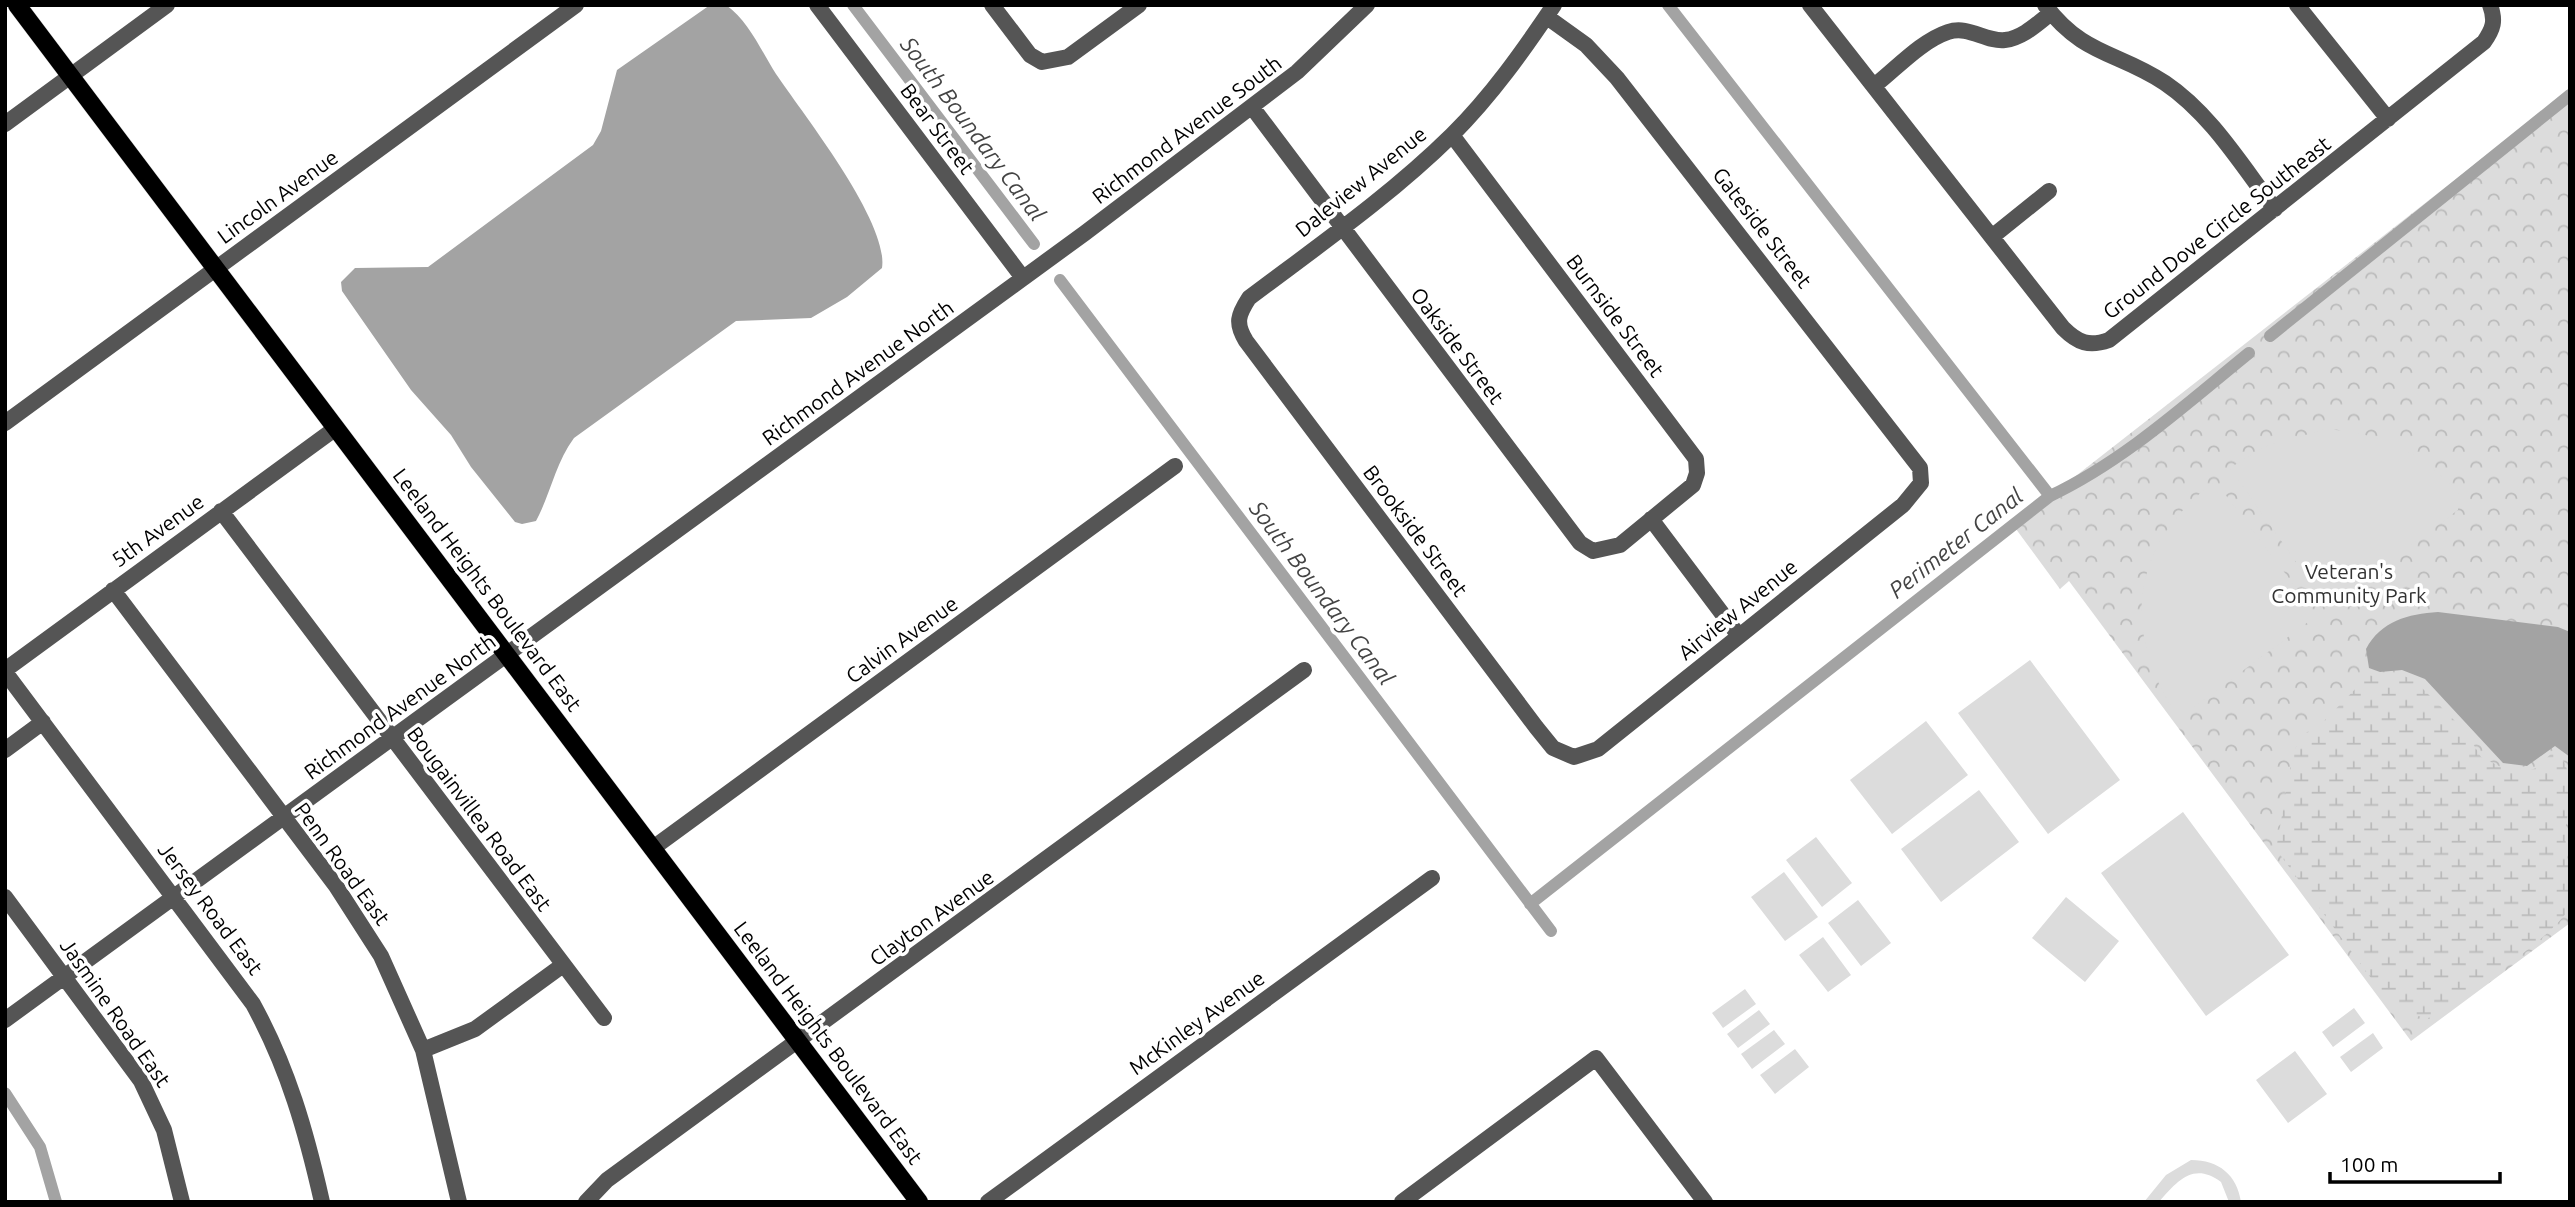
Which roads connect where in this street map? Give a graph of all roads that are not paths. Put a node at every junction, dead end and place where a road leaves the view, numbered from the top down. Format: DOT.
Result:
graph roads {
  1 [pos="17,5"];
  2 [pos="167,5"];
  3 [pos="576,5"];
  4 [pos="817,5"];
  5 [pos="992,5"];
  6 [pos="1139,5"];
  7 [pos="1367,5"];
  8 [pos="1811,5"];
  9 [pos="2297,5"];
  10 [pos="2490,5"];
  11 [pos="2048,9"];
  12 [pos="1550,11"];
  13 [pos="71,76"];
  14 [pos="1874,86"];
  15 [pos="1252,107"];
  16 [pos="2388,119"];
  17 [pos="5,124"];
  18 [pos="1452,135"];
  19 [pos="2049,191"];
  20 [pos="2274,209"];
  21 [pos="1342,228"];
  22 [pos="1993,236"];
  23 [pos="217,269"];
  24 [pos="1023,278"];
  25 [pos="1237,316"];
  26 [pos="5,423"];
  27 [pos="336,428"];
  28 [pos="1175,466"];
  29 [pos="1921,483"];
  30 [pos="221,511"];
  31 [pos="1651,519"];
  32 [pos="113,590"];
  33 [pos="1739,636"];
  34 [pos="508,655"];
  35 [pos="1304,670"];
  36 [pos="5,671"];
  37 [pos="43,722"];
  38 [pos="392,738"];
  39 [pos="5,750"];
  40 [pos="1574,757"];
  41 [pos="284,818"];
  42 [pos="653,848"];
  43 [pos="1432,878"];
  44 [pos="5,897"];
  45 [pos="175,897"];
  46 [pos="563,965"];
  47 [pos="65,977"];
  48 [pos="604,1018"];
  49 [pos="5,1020"];
  50 [pos="798,1041"];
  51 [pos="423,1050"];
  52 [pos="183,1202"];
  53 [pos="321,1202"];
  54 [pos="459,1202"];
  55 [pos="586,1202"];
  56 [pos="919,1202"];
  57 [pos="988,1202"];
  58 [pos="1402,1202"];
  59 [pos="1705,1202"];
  1 -- 13 [label="main road, Leeland Heights Boulevard East"];
  2 -- 13 [label="street"];
  3 -- 23 [label="street, Lincoln Avenue"];
  4 -- 24 [label="street, Bear Street"];
  5 -- 6 [label="street"];
  7 -- 15 [label="street, Richmond Avenue South"];
  8 -- 14 [label="street, Ground Dove Circle Southeast"];
  9 -- 16 [label="street"];
  10 -- 16 [label="street, Ground Dove Circle Southeast"];
  11 -- 14 [label="street"];
  11 -- 20 [label="street"];
  12 -- 18 [label="street, Daleview Avenue"];
  12 -- 29 [label="street, Gateside Street"];
  13 -- 17 [label="street"];
  13 -- 23 [label="main road, Leeland Heights Boulevard East"];
  14 -- 22 [label="street, Ground Dove Circle Southeast"];
  15 -- 21 [label="street, Oakside Street"];
  15 -- 24 [label="street, Richmond Avenue South"];
  16 -- 20 [label="street, Ground Dove Circle Southeast"];
  18 -- 21 [label="street, Daleview Avenue"];
  18 -- 31 [label="street, Burnside Street"];
  19 -- 22 [label="street"];
  20 -- 22 [label="street, Ground Dove Circle Southeast"];
  21 -- 25 [label="street, Daleview Avenue"];
  21 -- 31 [label="street, Oakside Street"];
  23 -- 26 [label="street, Lincoln Avenue"];
  23 -- 27 [label="main road, Leeland Heights Boulevard East"];
  24 -- 34 [label="street, Richmond Avenue North"];
  25 -- 40 [label="street, Brookside Street"];
  27 -- 30 [label="street, 5th Avenue"];
  27 -- 34 [label="main road, Leeland Heights Boulevard East"];
  28 -- 42 [label="street, Calvin Avenue"];
  29 -- 33 [label="street, Airview Avenue"];
  30 -- 32 [label="street, 5th Avenue"];
  30 -- 38 [label="street, Bougainvillea Road East"];
  31 -- 33 [label="street"];
  32 -- 36 [label="street, 5th Avenue"];
  32 -- 41 [label="street, Penn Road East"];
  33 -- 40 [label="street, Airview Avenue"];
  34 -- 38 [label="street, Richmond Avenue North"];
  34 -- 42 [label="main road, Leeland Heights Boulevard East"];
  35 -- 50 [label="street, Clayton Avenue"];
  36 -- 37 [label="street, Jersey Road East"];
  37 -- 39 [label="street"];
  37 -- 45 [label="street, Jersey Road East"];
  38 -- 41 [label="street, Richmond Avenue North"];
  38 -- 46 [label="street, Bougainvillea Road East"];
  41 -- 45 [label="street, Richmond Avenue North"];
  41 -- 51 [label="street, Penn Road East"];
  42 -- 50 [label="main road, Leeland Heights Boulevard East"];
  43 -- 57 [label="street, McKinley Avenue"];
  44 -- 47 [label="street, Jasmine Road East"];
  45 -- 47 [label="street, Richmond Avenue North"];
  45 -- 53 [label="street, Jersey Road East"];
  46 -- 48 [label="street, Bougainvillea Road East"];
  46 -- 51 [label="street"];
  47 -- 49 [label="street, Richmond Avenue North"];
  47 -- 52 [label="street, Jasmine Road East"];
  50 -- 55 [label="street, Clayton Avenue"];
  50 -- 56 [label="main road, Leeland Heights Boulevard East"];
  51 -- 54 [label="street, Penn Road East"];
  58 -- 59 [label="street"];
}
